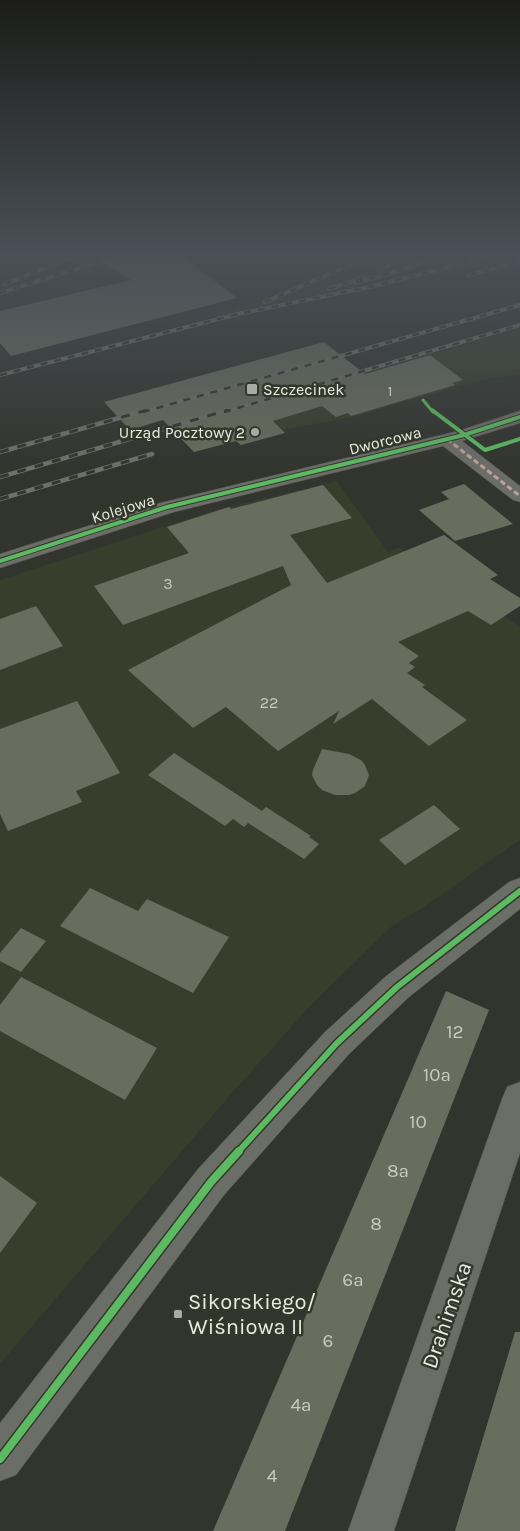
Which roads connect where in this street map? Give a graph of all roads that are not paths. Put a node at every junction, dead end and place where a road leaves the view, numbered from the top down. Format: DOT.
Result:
graph roads {
  1 [pos="520,416"];
  2 [pos="447,439"];
  3 [pos="256,485"];
  4 [pos="520,496"];
  5 [pos="0,561"];
  6 [pos="520,891"];
  7 [pos="520,1099"];
  8 [pos="0,1459"];
  9 [pos="371,1531"];
  1 -- 2 [label="street, Dworcowa"];
  2 -- 3 [label="street, Dworcowa"];
  2 -- 4 [label="street"];
  3 -- 5 [label="street, Kolejowa"];
  6 -- 8 [label="street"];
  7 -- 9 [label="street, Drahimska"];
}
